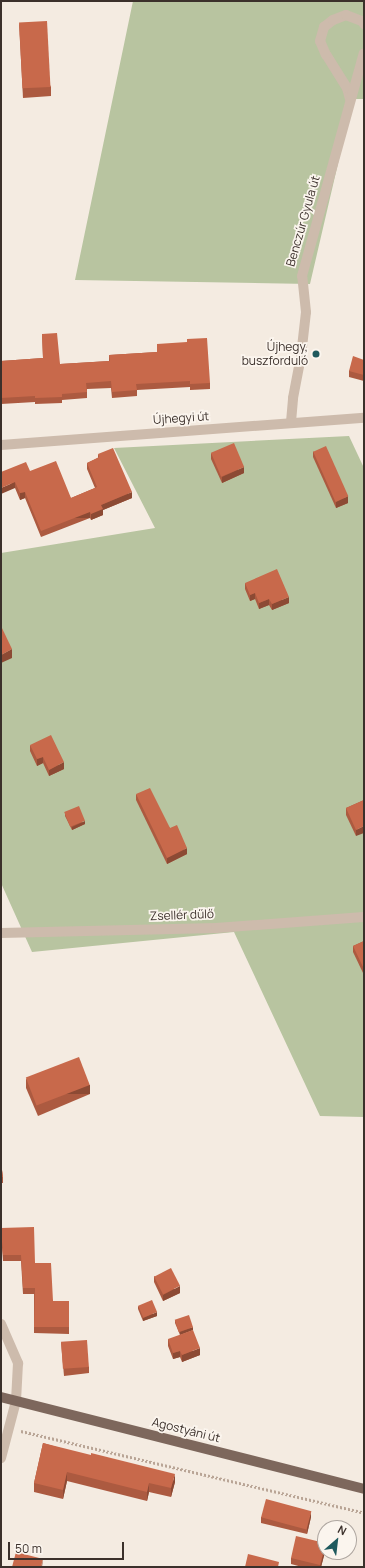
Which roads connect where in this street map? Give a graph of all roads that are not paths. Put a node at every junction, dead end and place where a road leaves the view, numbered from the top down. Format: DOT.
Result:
graph roads {
  1 [pos="364,24"];
  2 [pos="364,53"];
  3 [pos="350,101"];
  4 [pos="364,418"];
  5 [pos="290,422"];
  6 [pos="1,445"];
  7 [pos="364,917"];
  8 [pos="1,933"];
  9 [pos="1,1324"];
  10 [pos="1,1397"];
  11 [pos="16,1401"];
  12 [pos="1,1458"];
  13 [pos="364,1489"];
  1 -- 3 [label="street"];
  2 -- 3 [label="street, Benczúr Gyula út"];
  3 -- 5 [label="street, Benczúr Gyula út"];
  4 -- 5 [label="street, Újhegyi út"];
  5 -- 6 [label="street, Újhegyi út"];
  7 -- 8 [label="street, Zsellér dűlő"];
  9 -- 11 [label="street"];
  10 -- 11 [label="main road, Agostyáni út"];
  11 -- 12 [label="street"];
  11 -- 13 [label="main road, Agostyáni út"];
}
